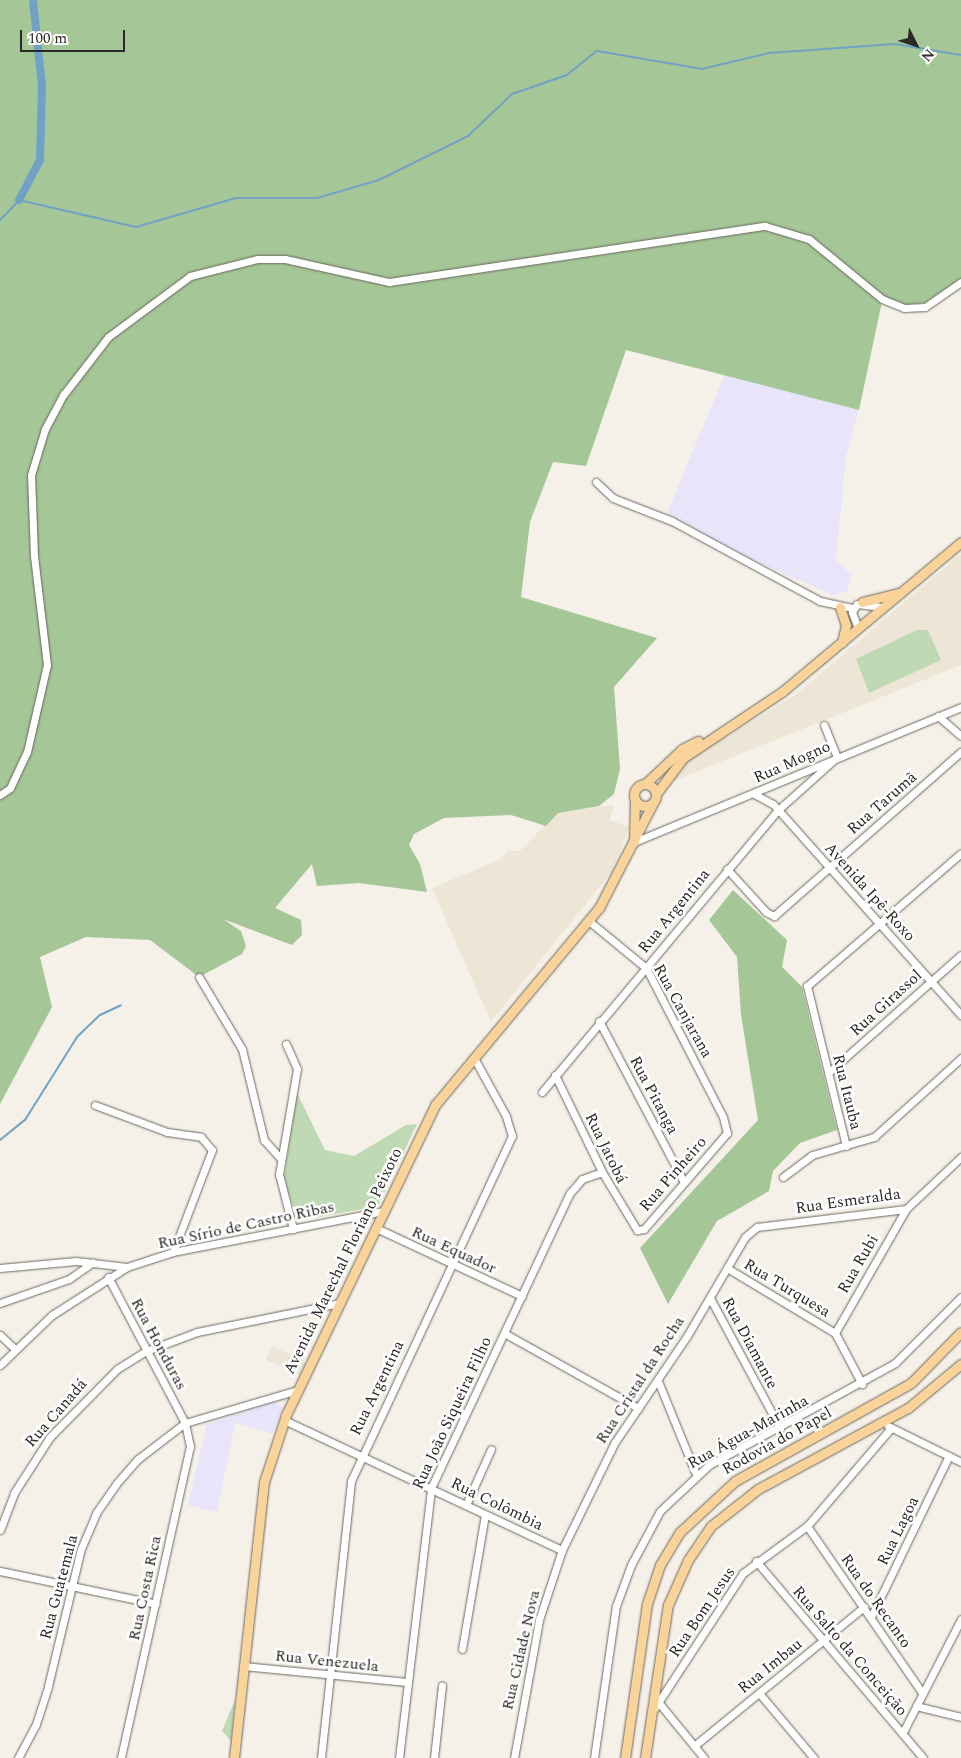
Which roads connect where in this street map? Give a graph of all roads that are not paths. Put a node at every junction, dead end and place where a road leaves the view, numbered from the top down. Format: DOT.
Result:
graph roads {
  1 [pos="961,282"];
  2 [pos="596,482"];
  3 [pos="961,542"];
  4 [pos="902,592"];
  5 [pos="862,602"];
  6 [pos="840,607"];
  7 [pos="882,607"];
  8 [pos="853,608"];
  9 [pos="858,628"];
  10 [pos="841,644"];
  11 [pos="961,707"];
  12 [pos="938,716"];
  13 [pos="824,725"];
  14 [pos="712,735"];
  15 [pos="961,736"];
  16 [pos="961,752"];
  17 [pos="837,757"];
  18 [pos="645,784"];
  19 [pos="754,794"];
  20 [pos="0,795"];
  21 [pos="635,800"];
  22 [pos="653,802"];
  23 [pos="778,810"];
  24 [pos="634,817"];
  25 [pos="634,842"];
  26 [pos="961,853"];
  27 [pos="829,868"];
  28 [pos="727,869"];
  29 [pos="589,921"];
  30 [pos="880,925"];
  31 [pos="961,955"];
  32 [pos="646,968"];
  33 [pos="199,977"];
  34 [pos="930,981"];
  35 [pos="961,1015"];
  36 [pos="599,1021"];
  37 [pos="286,1044"];
  38 [pos="474,1058"];
  39 [pos="961,1058"];
  40 [pos="829,1072"];
  41 [pos="555,1075"];
  42 [pos="542,1092"];
  43 [pos="95,1105"];
  44 [pos="727,1133"];
  45 [pos="846,1146"];
  46 [pos="961,1157"];
  47 [pos="280,1158"];
  48 [pos="602,1172"];
  49 [pos="782,1177"];
  50 [pos="684,1182"];
  51 [pos="906,1209"];
  52 [pos="384,1211"];
  53 [pos="293,1228"];
  54 [pos="376,1228"];
  55 [pos="637,1230"];
  56 [pos="751,1230"];
  57 [pos="173,1252"];
  58 [pos="93,1262"];
  59 [pos="452,1264"];
  60 [pos="127,1267"];
  61 [pos="0,1268"];
  62 [pos="727,1268"];
  63 [pos="108,1277"];
  64 [pos="522,1296"];
  65 [pos="961,1297"];
  66 [pos="710,1298"];
  67 [pos="0,1303"];
  68 [pos="340,1303"];
  69 [pos="961,1332"];
  70 [pos="504,1333"];
  71 [pos="835,1333"];
  72 [pos="0,1335"];
  73 [pos="14,1348"];
  74 [pos="146,1351"];
  75 [pos="0,1365"];
  76 [pos="960,1368"];
  77 [pos="658,1381"];
  78 [pos="862,1384"];
  79 [pos="298,1390"];
  80 [pos="638,1408"];
  81 [pos="284,1420"];
  82 [pos="185,1423"];
  83 [pos="880,1423"];
  84 [pos="780,1428"];
  85 [pos="891,1428"];
  86 [pos="491,1449"];
  87 [pos="360,1455"];
  88 [pos="949,1456"];
  89 [pos="961,1462"];
  90 [pos="696,1474"];
  91 [pos="431,1488"];
  92 [pos="466,1505"];
  93 [pos="485,1515"];
  94 [pos="807,1526"];
  95 [pos="0,1530"];
  96 [pos="562,1550"];
  97 [pos="756,1561"];
  98 [pos="0,1571"];
  99 [pos="72,1583"];
  100 [pos="156,1604"];
  101 [pos="864,1607"];
  102 [pos="871,1617"];
  103 [pos="961,1619"];
  104 [pos="823,1640"];
  105 [pos="462,1649"];
  106 [pos="244,1666"];
  107 [pos="330,1675"];
  108 [pos="406,1682"];
  109 [pos="442,1685"];
  110 [pos="759,1692"];
  111 [pos="922,1693"];
  112 [pos="658,1703"];
  113 [pos="916,1706"];
  114 [pos="651,1714"];
  115 [pos="961,1716"];
  116 [pos="902,1732"];
  117 [pos="694,1746"];
  118 [pos="18,1758"];
  119 [pos="121,1758"];
  120 [pos="234,1758"];
  121 [pos="321,1758"];
  122 [pos="399,1758"];
  123 [pos="434,1758"];
  124 [pos="514,1758"];
  125 [pos="594,1758"];
  126 [pos="625,1758"];
  127 [pos="645,1758"];
  128 [pos="704,1758"];
  129 [pos="814,1758"];
  130 [pos="923,1758"];
  1 -- 20 [label="street"];
  2 -- 6 [label="street"];
  3 -- 4 [label="main road, Avenida Marechal Floriano Peixoto"];
  4 -- 5 [label="main road"];
  4 -- 7 [label="main road, Avenida Marechal Floriano Peixoto"];
  5 -- 7 [label="street"];
  5 -- 8 [label="street"];
  6 -- 8 [label="street"];
  6 -- 10 [label="main road"];
  7 -- 9 [label="main road, Avenida Marechal Floriano Peixoto"];
  8 -- 9 [label="street"];
  9 -- 10 [label="main road, Avenida Marechal Floriano Peixoto"];
  10 -- 14 [label="main road, Avenida Marechal Floriano Peixoto"];
  11 -- 12 [label="street, Rua Mogno"];
  12 -- 15 [label="street"];
  12 -- 17 [label="street, Rua Mogno"];
  13 -- 17 [label="street"];
  14 -- 18 [label="main road, Avenida Marechal Floriano Peixoto"];
  14 -- 22 [label="main road, Avenida Marechal Floriano Peixoto"];
  16 -- 27 [label="street, Rua Tarumã"];
  17 -- 19 [label="street, Rua Mogno"];
  17 -- 23 [label="street, Rua Argentina"];
  18 -- 21 [label="main road, Avenida Marechal Floriano Peixoto"];
  18 -- 22 [label="main road"];
  19 -- 23 [label="street, Avenida Ipê-Roxo"];
  19 -- 25 [label="street, Rua Mogno"];
  21 -- 22 [label="main road"];
  21 -- 24 [label="main road, Avenida Marechal Floriano Peixoto"];
  22 -- 24 [label="main road"];
  22 -- 25 [label="main road, Avenida Marechal Floriano Peixoto"];
  23 -- 27 [label="street, Avenida Ipê-Roxo"];
  23 -- 28 [label="street, Rua Argentina"];
  24 -- 25 [label="main road, Avenida Marechal Floriano Peixoto"];
  25 -- 29 [label="main road, Avenida Marechal Floriano Peixoto"];
  26 -- 30 [label="street"];
  27 -- 28 [label="street, Rua Tarumã"];
  27 -- 30 [label="street, Avenida Ipê-Roxo"];
  28 -- 32 [label="street, Rua Argentina"];
  29 -- 32 [label="street, Rua Canjarana"];
  29 -- 38 [label="main road, Avenida Marechal Floriano Peixoto"];
  30 -- 34 [label="street, Avenida Ipê-Roxo"];
  30 -- 40 [label="street, Rua Itauba"];
  31 -- 34 [label="street, Rua Girassol"];
  32 -- 36 [label="street, Rua Argentina"];
  32 -- 44 [label="street, Rua Canjarana"];
  33 -- 47 [label="street"];
  34 -- 35 [label="street, Avenida Ipê-Roxo"];
  34 -- 40 [label="street, Rua Girassol"];
  36 -- 41 [label="street, Rua Argentina"];
  36 -- 50 [label="street, Rua Pitanga"];
  37 -- 47 [label="street"];
  38 -- 52 [label="main road, Avenida Marechal Floriano Peixoto"];
  38 -- 59 [label="street, Rua Argentina"];
  39 -- 45 [label="street"];
  40 -- 45 [label="street, Rua Itauba"];
  41 -- 42 [label="street, Rua Argentina"];
  41 -- 48 [label="street, Rua Jatobá"];
  43 -- 57 [label="street"];
  44 -- 50 [label="street, Rua Pinheiro"];
  45 -- 49 [label="street"];
  46 -- 51 [label="street, Rua Esmeralda"];
  47 -- 53 [label="street"];
  48 -- 55 [label="street, Rua Jatobá"];
  48 -- 64 [label="street, Rua João Siqueira Filho"];
  50 -- 55 [label="street, Rua Pinheiro"];
  51 -- 56 [label="street, Rua Esmeralda"];
  51 -- 71 [label="street, Rua Rubi"];
  52 -- 53 [label="street, Rua Sírio de Castro Ribas"];
  52 -- 54 [label="main road, Avenida Marechal Floriano Peixoto"];
  53 -- 57 [label="street, Rua Sírio de Castro Ribas"];
  54 -- 59 [label="street, Rua Equador"];
  54 -- 68 [label="main road, Avenida Marechal Floriano Peixoto"];
  56 -- 62 [label="street, Rua Cristal da Rocha"];
  57 -- 60 [label="street, Rua Sírio de Castro Ribas"];
  58 -- 60 [label="street"];
  58 -- 61 [label="street"];
  58 -- 67 [label="street"];
  59 -- 64 [label="street, Rua Equador"];
  59 -- 87 [label="street, Rua Argentina"];
  60 -- 63 [label="street, Rua Sírio de Castro Ribas"];
  62 -- 66 [label="street, Rua Cristal da Rocha"];
  62 -- 71 [label="street, Rua Turquesa"];
  63 -- 73 [label="street, Rua Sírio de Castro Ribas"];
  63 -- 74 [label="street, Rua Honduras"];
  64 -- 70 [label="street, Rua João Siqueira Filho"];
  65 -- 78 [label="street, Rua Água-Marinha"];
  66 -- 77 [label="street, Rua Cristal da Rocha"];
  66 -- 84 [label="street, Rua Diamante"];
  68 -- 74 [label="street, Rua Canadá"];
  68 -- 79 [label="main road, Avenida Marechal Floriano Peixoto"];
  69 -- 126 [label="main road, Rodovia do Papel"];
  70 -- 80 [label="street"];
  70 -- 91 [label="street, Rua João Siqueira Filho"];
  71 -- 78 [label="street, Rua Turquesa"];
  72 -- 73 [label="street"];
  73 -- 75 [label="street, Rua Sírio de Castro Ribas"];
  74 -- 82 [label="street, Rua Honduras"];
  74 -- 95 [label="street, Rua Canadá"];
  76 -- 83 [label="main road"];
  77 -- 80 [label="street, Rua Cristal da Rocha"];
  77 -- 90 [label="street"];
  78 -- 84 [label="street, Rua Água-Marinha"];
  79 -- 81 [label="main road, Avenida Marechal Floriano Peixoto"];
  79 -- 82 [label="street, Rua Guatemala"];
  80 -- 96 [label="street, Rua Cristal da Rocha"];
  81 -- 87 [label="street, Rua Colômbia"];
  81 -- 106 [label="main road, Avenida Marechal Floriano Peixoto"];
  82 -- 99 [label="street, Rua Guatemala"];
  82 -- 100 [label="street, Rua Costa Rica"];
  83 -- 85 [label="street"];
  83 -- 114 [label="main road"];
  84 -- 90 [label="street, Rua Água-Marinha"];
  85 -- 88 [label="street"];
  85 -- 94 [label="street, Rua Bom Jesus"];
  86 -- 92 [label="street"];
  87 -- 91 [label="street, Rua Colômbia"];
  87 -- 107 [label="street, Rua Argentina"];
  88 -- 89 [label="street"];
  88 -- 102 [label="street, Rua Lagoa"];
  90 -- 125 [label="street, Rua Água-Marinha"];
  91 -- 92 [label="street, Rua Colômbia"];
  91 -- 108 [label="street, Rua João Siqueira Filho"];
  92 -- 93 [label="street, Rua Colômbia"];
  93 -- 96 [label="street, Rua Colômbia"];
  93 -- 105 [label="street"];
  94 -- 97 [label="street, Rua Bom Jesus"];
  94 -- 101 [label="street, Rua do Recanto"];
  96 -- 124 [label="street, Rua Cidade Nova"];
  97 -- 104 [label="street, Rua Salto da Conceição"];
  97 -- 112 [label="street, Rua Bom Jesus"];
  98 -- 99 [label="street"];
  99 -- 100 [label="street"];
  99 -- 118 [label="street, Rua Guatemala"];
  100 -- 119 [label="street, Rua Costa Rica"];
  101 -- 102 [label="street, Rua do Recanto"];
  101 -- 104 [label="street, Rua Imbau"];
  102 -- 111 [label="street, Rua do Recanto"];
  103 -- 111 [label="street"];
  104 -- 110 [label="street, Rua Imbau"];
  104 -- 116 [label="street, Rua Salto da Conceição"];
  106 -- 107 [label="street, Rua Venezuela"];
  106 -- 120 [label="main road, Avenida Marechal Floriano Peixoto"];
  107 -- 108 [label="street, Rua Venezuela"];
  107 -- 121 [label="street, Rua Argentina"];
  108 -- 122 [label="street, Rua João Siqueira Filho"];
  109 -- 123 [label="street"];
  110 -- 117 [label="street, Rua Imbau"];
  110 -- 129 [label="street"];
  111 -- 113 [label="street"];
  112 -- 114 [label="street, Rua Bom Jesus"];
  112 -- 117 [label="street"];
  113 -- 115 [label="street"];
  113 -- 116 [label="street"];
  114 -- 127 [label="main road"];
  116 -- 130 [label="street, Rua Salto da Conceição"];
  117 -- 128 [label="street"];
}
